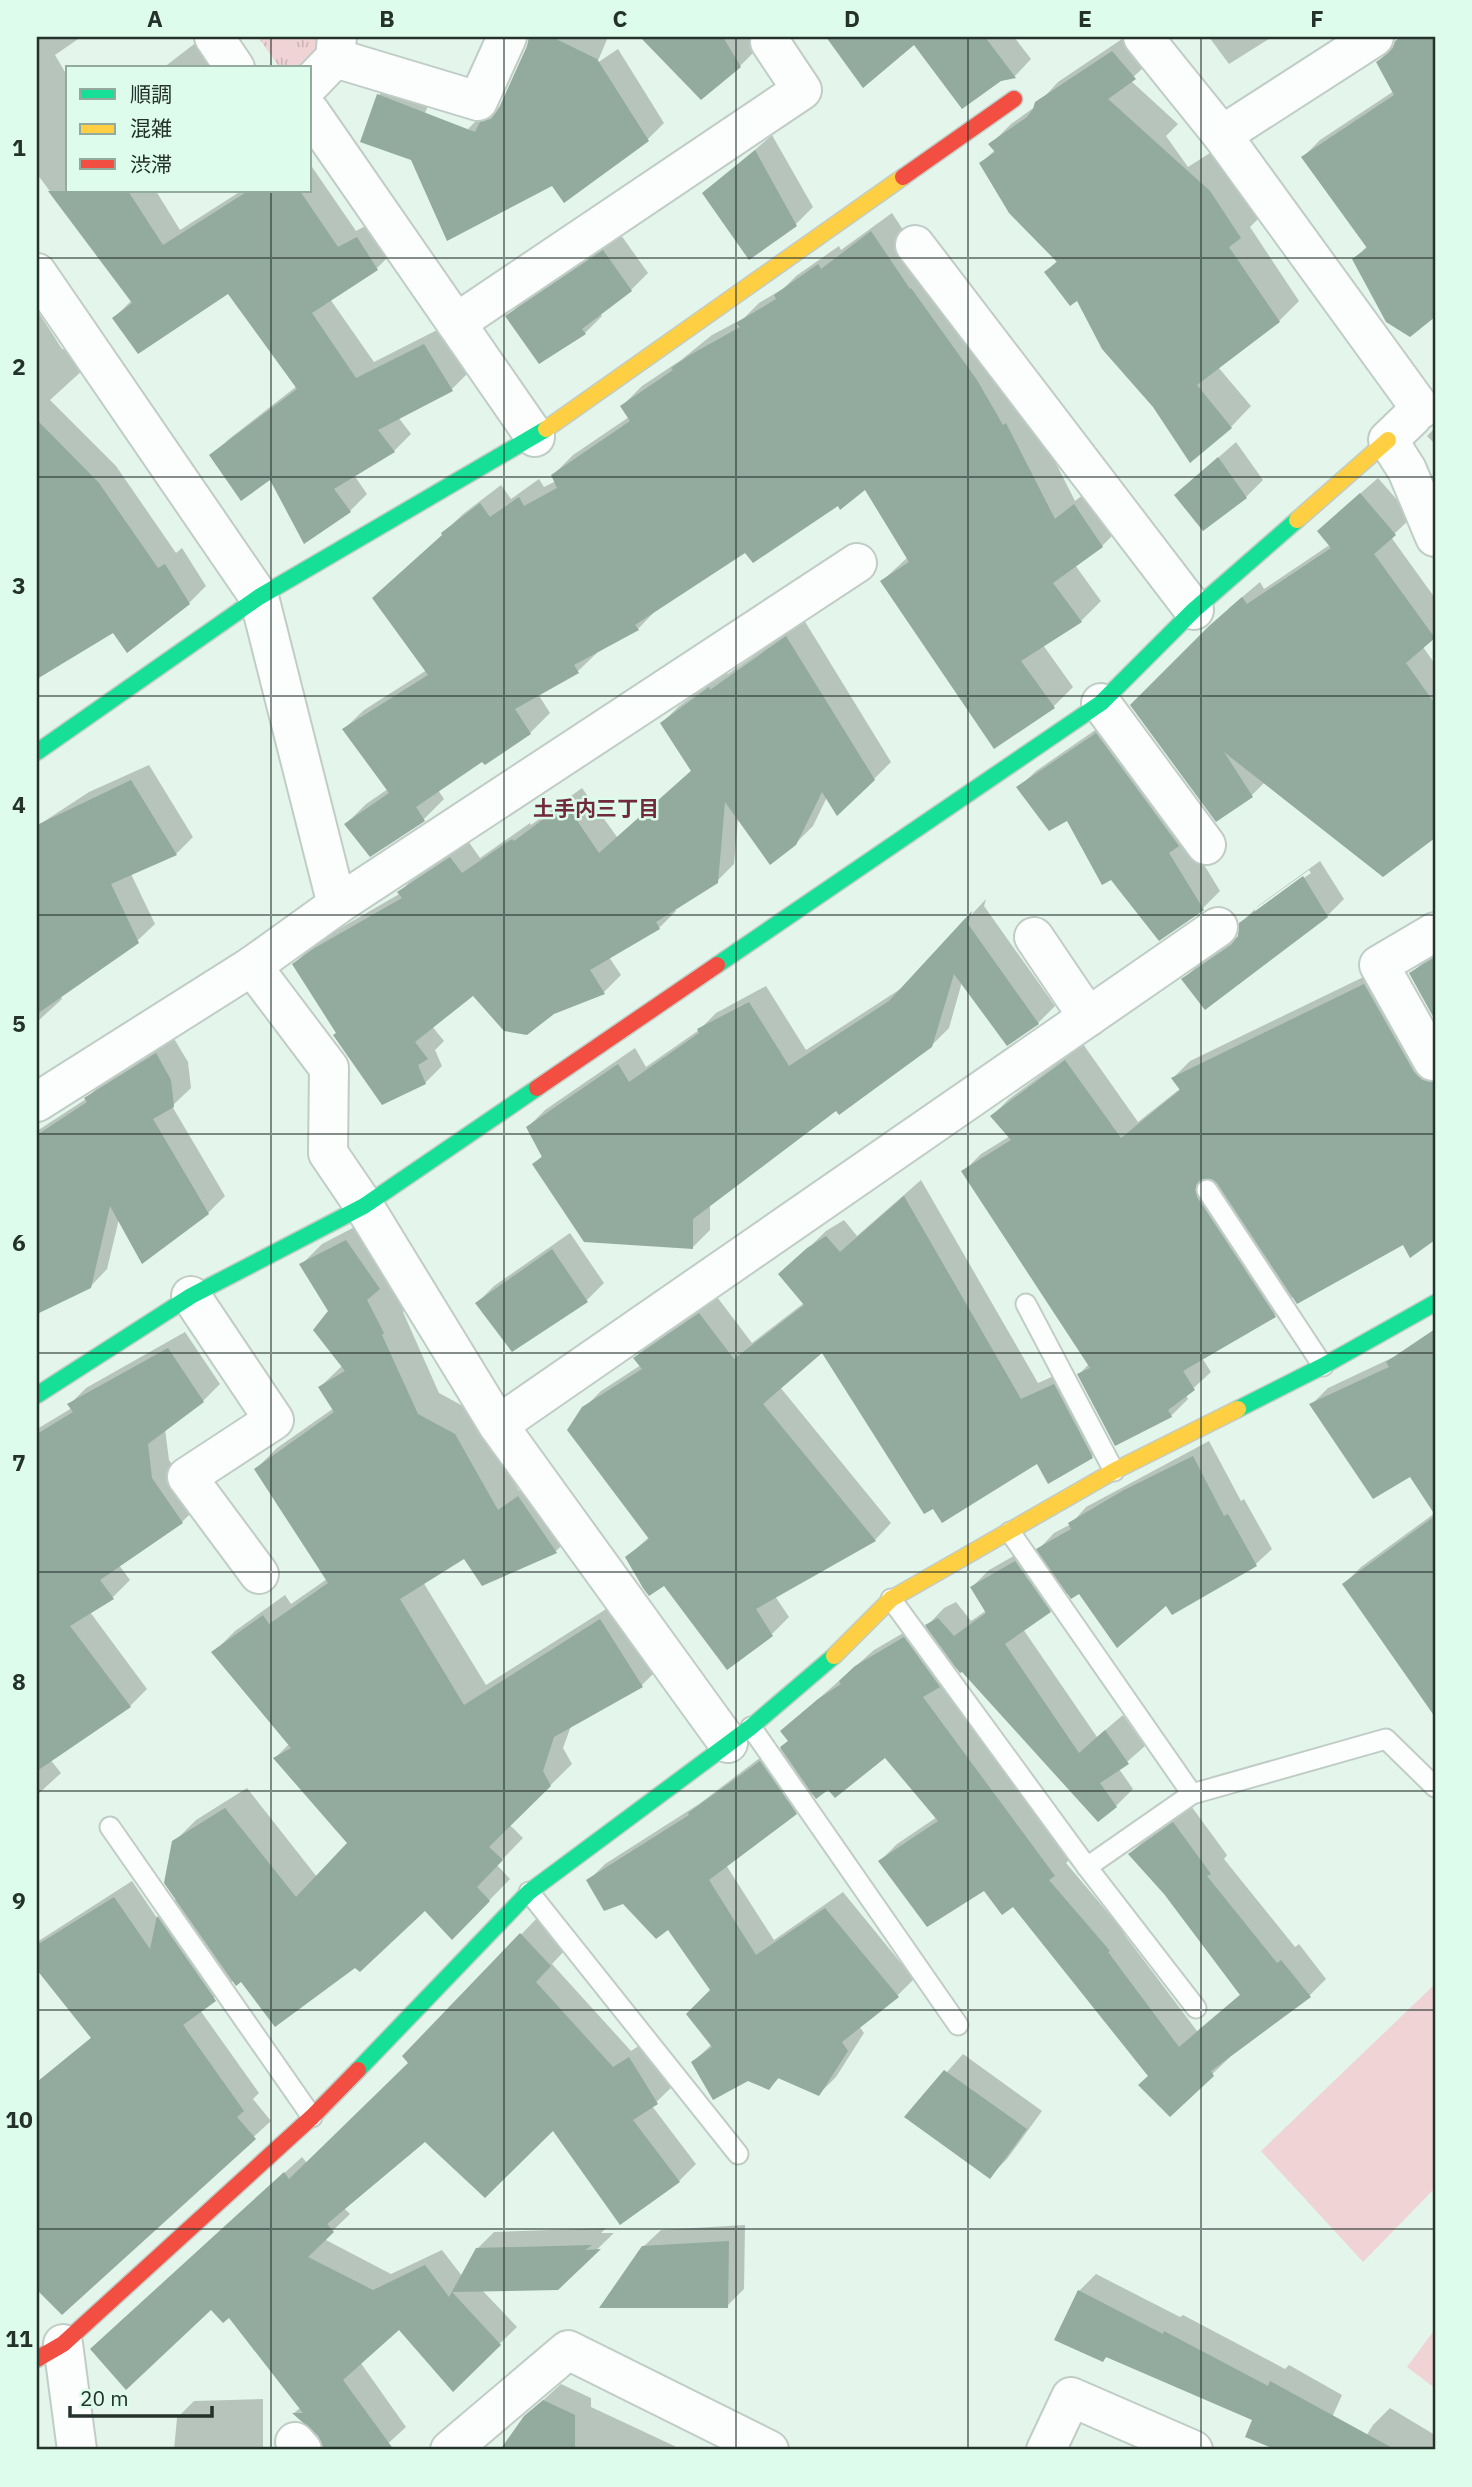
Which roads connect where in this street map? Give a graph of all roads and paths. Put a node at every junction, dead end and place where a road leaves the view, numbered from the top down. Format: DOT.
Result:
graph roads {
  1 [pos="214,37"];
  2 [pos="508,37"];
  3 [pos="1143,37"];
  4 [pos="1374,37"];
  5 [pos="770,42"];
  6 [pos="327,60"];
  7 [pos="234,66"];
  8 [pos="1014,99"];
  9 [pos="312,115"];
  10 [pos="1222,135"];
  11 [pos="915,244"];
  12 [pos="37,273"];
  13 [pos="456,323"];
  14 [pos="1428,402"];
  15 [pos="535,438"];
  16 [pos="1388,440"];
  17 [pos="1435,537"];
  18 [pos="857,563"];
  19 [pos="259,597"];
  20 [pos="1194,610"];
  21 [pos="1101,703"];
  22 [pos="37,752"];
  23 [pos="1206,845"];
  24 [pos="337,905"];
  25 [pos="1218,927"];
  26 [pos="1435,932"];
  27 [pos="1034,937"];
  28 [pos="252,966"];
  29 [pos="1088,1017"];
  30 [pos="1433,1060"];
  31 [pos="37,1102"];
  32 [pos="1207,1190"];
  33 [pos="364,1206"];
  34 [pos="191,1296"];
  35 [pos="1435,1303"];
  36 [pos="1026,1304"];
  37 [pos="1323,1366"];
  38 [pos="37,1395"];
  39 [pos="498,1424"];
  40 [pos="1114,1471"];
  41 [pos="1010,1532"];
  42 [pos="259,1574"];
  43 [pos="891,1599"];
  44 [pos="739,1735"];
  45 [pos="1435,1787"];
  46 [pos="1192,1794"];
  47 [pos="110,1827"];
  48 [pos="1087,1867"];
  49 [pos="530,1892"];
  50 [pos="1196,2008"];
  51 [pos="958,2025"];
  52 [pos="312,2117"];
  53 [pos="738,2154"];
  54 [pos="50,2351"];
  55 [pos="76,2450"];
  56 [pos="450,2450"];
  57 [pos="769,2450"];
  58 [pos="1046,2450"];
  59 [pos="1193,2450"];
  1 -- 7 [label="street"];
  2 -- 6 [label="street"];
  3 -- 10 [label="street"];
  4 -- 10 [label="street"];
  5 -- 13 [label="street"];
  8 -- 15 [label="street"];
  9 -- 13 [label="street"];
  10 -- 14 [label="street"];
  11 -- 20 [label="street"];
  12 -- 19 [label="street"];
  13 -- 15 [label="street"];
  14 -- 16 [label="street"];
  15 -- 19 [label="street"];
  16 -- 17 [label="street"];
  16 -- 20 [label="street"];
  18 -- 24 [label="street"];
  19 -- 22 [label="street"];
  19 -- 24 [label="street"];
  20 -- 21 [label="street"];
  21 -- 23 [label="street"];
  21 -- 33 [label="street"];
  24 -- 28 [label="street"];
  25 -- 29 [label="street"];
  26 -- 30 [label="street"];
  27 -- 29 [label="street"];
  28 -- 31 [label="street"];
  28 -- 33 [label="street"];
  29 -- 39 [label="street"];
  32 -- 37 [label="lane"];
  33 -- 34 [label="street"];
  33 -- 39 [label="street"];
  34 -- 38 [label="street"];
  34 -- 42 [label="street"];
  35 -- 37 [label="street"];
  36 -- 40 [label="lane"];
  37 -- 40 [label="street"];
  39 -- 44 [label="street"];
  40 -- 41 [label="street"];
  41 -- 43 [label="street"];
  41 -- 46 [label="lane"];
  43 -- 44 [label="street"];
  43 -- 48 [label="lane"];
  44 -- 49 [label="street"];
  44 -- 51 [label="lane"];
  45 -- 46 [label="lane"];
  46 -- 48 [label="lane"];
  47 -- 52 [label="lane"];
  48 -- 50 [label="lane"];
  49 -- 52 [label="street"];
  49 -- 53 [label="lane"];
  52 -- 54 [label="street"];
  54 -- 55 [label="street"];
  56 -- 57 [label="street"];
  58 -- 59 [label="street"];
}
